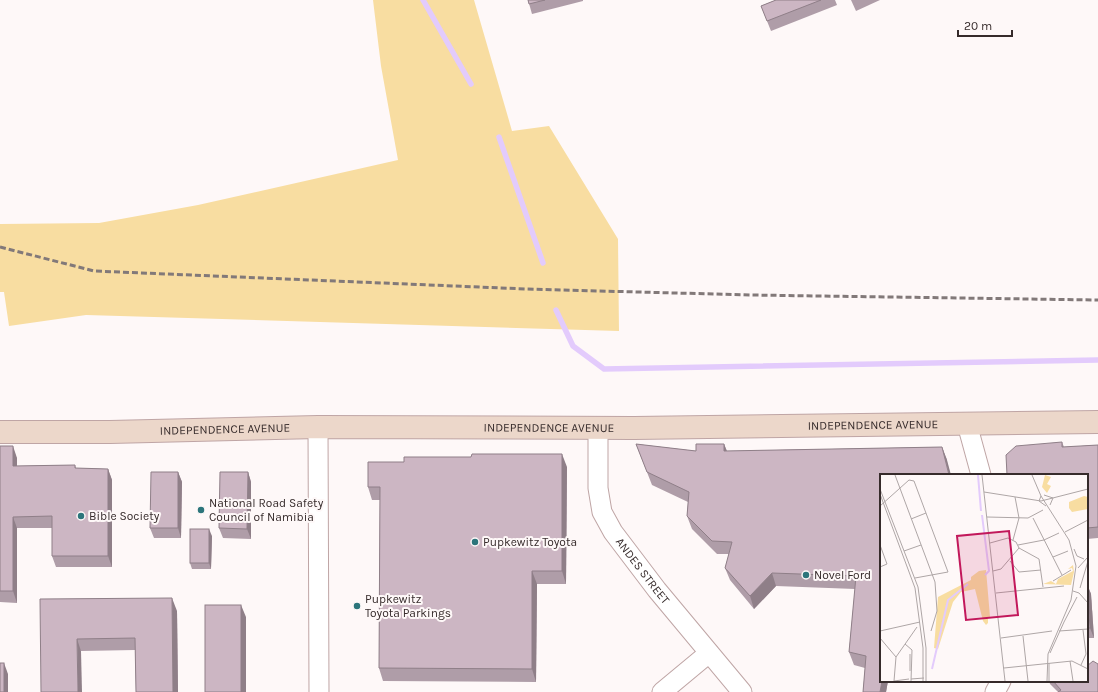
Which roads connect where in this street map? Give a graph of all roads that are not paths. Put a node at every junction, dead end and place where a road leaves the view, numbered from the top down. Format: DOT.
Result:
graph roads {
  1 [pos="1098,422"];
  2 [pos="967,424"];
  3 [pos="318,427"];
  4 [pos="598,427"];
  5 [pos="0,432"];
  6 [pos="981,474"];
  7 [pos="709,653"];
  8 [pos="1000,682"];
  9 [pos="319,692"];
  10 [pos="662,692"];
  11 [pos="742,692"];
  12 [pos="995,692"];
  1 -- 2 [label="main road, INDEPENDENCE AVENUE"];
  2 -- 4 [label="main road, INDEPENDENCE AVENUE"];
  2 -- 6 [label="street"];
  3 -- 4 [label="main road, INDEPENDENCE AVENUE"];
  3 -- 5 [label="main road, INDEPENDENCE AVENUE"];
  3 -- 9 [label="street"];
  4 -- 7 [label="street, ANDES STREET"];
  7 -- 10 [label="street"];
  7 -- 11 [label="street, ANDES STREET"];
  8 -- 12 [label="street"];
}
